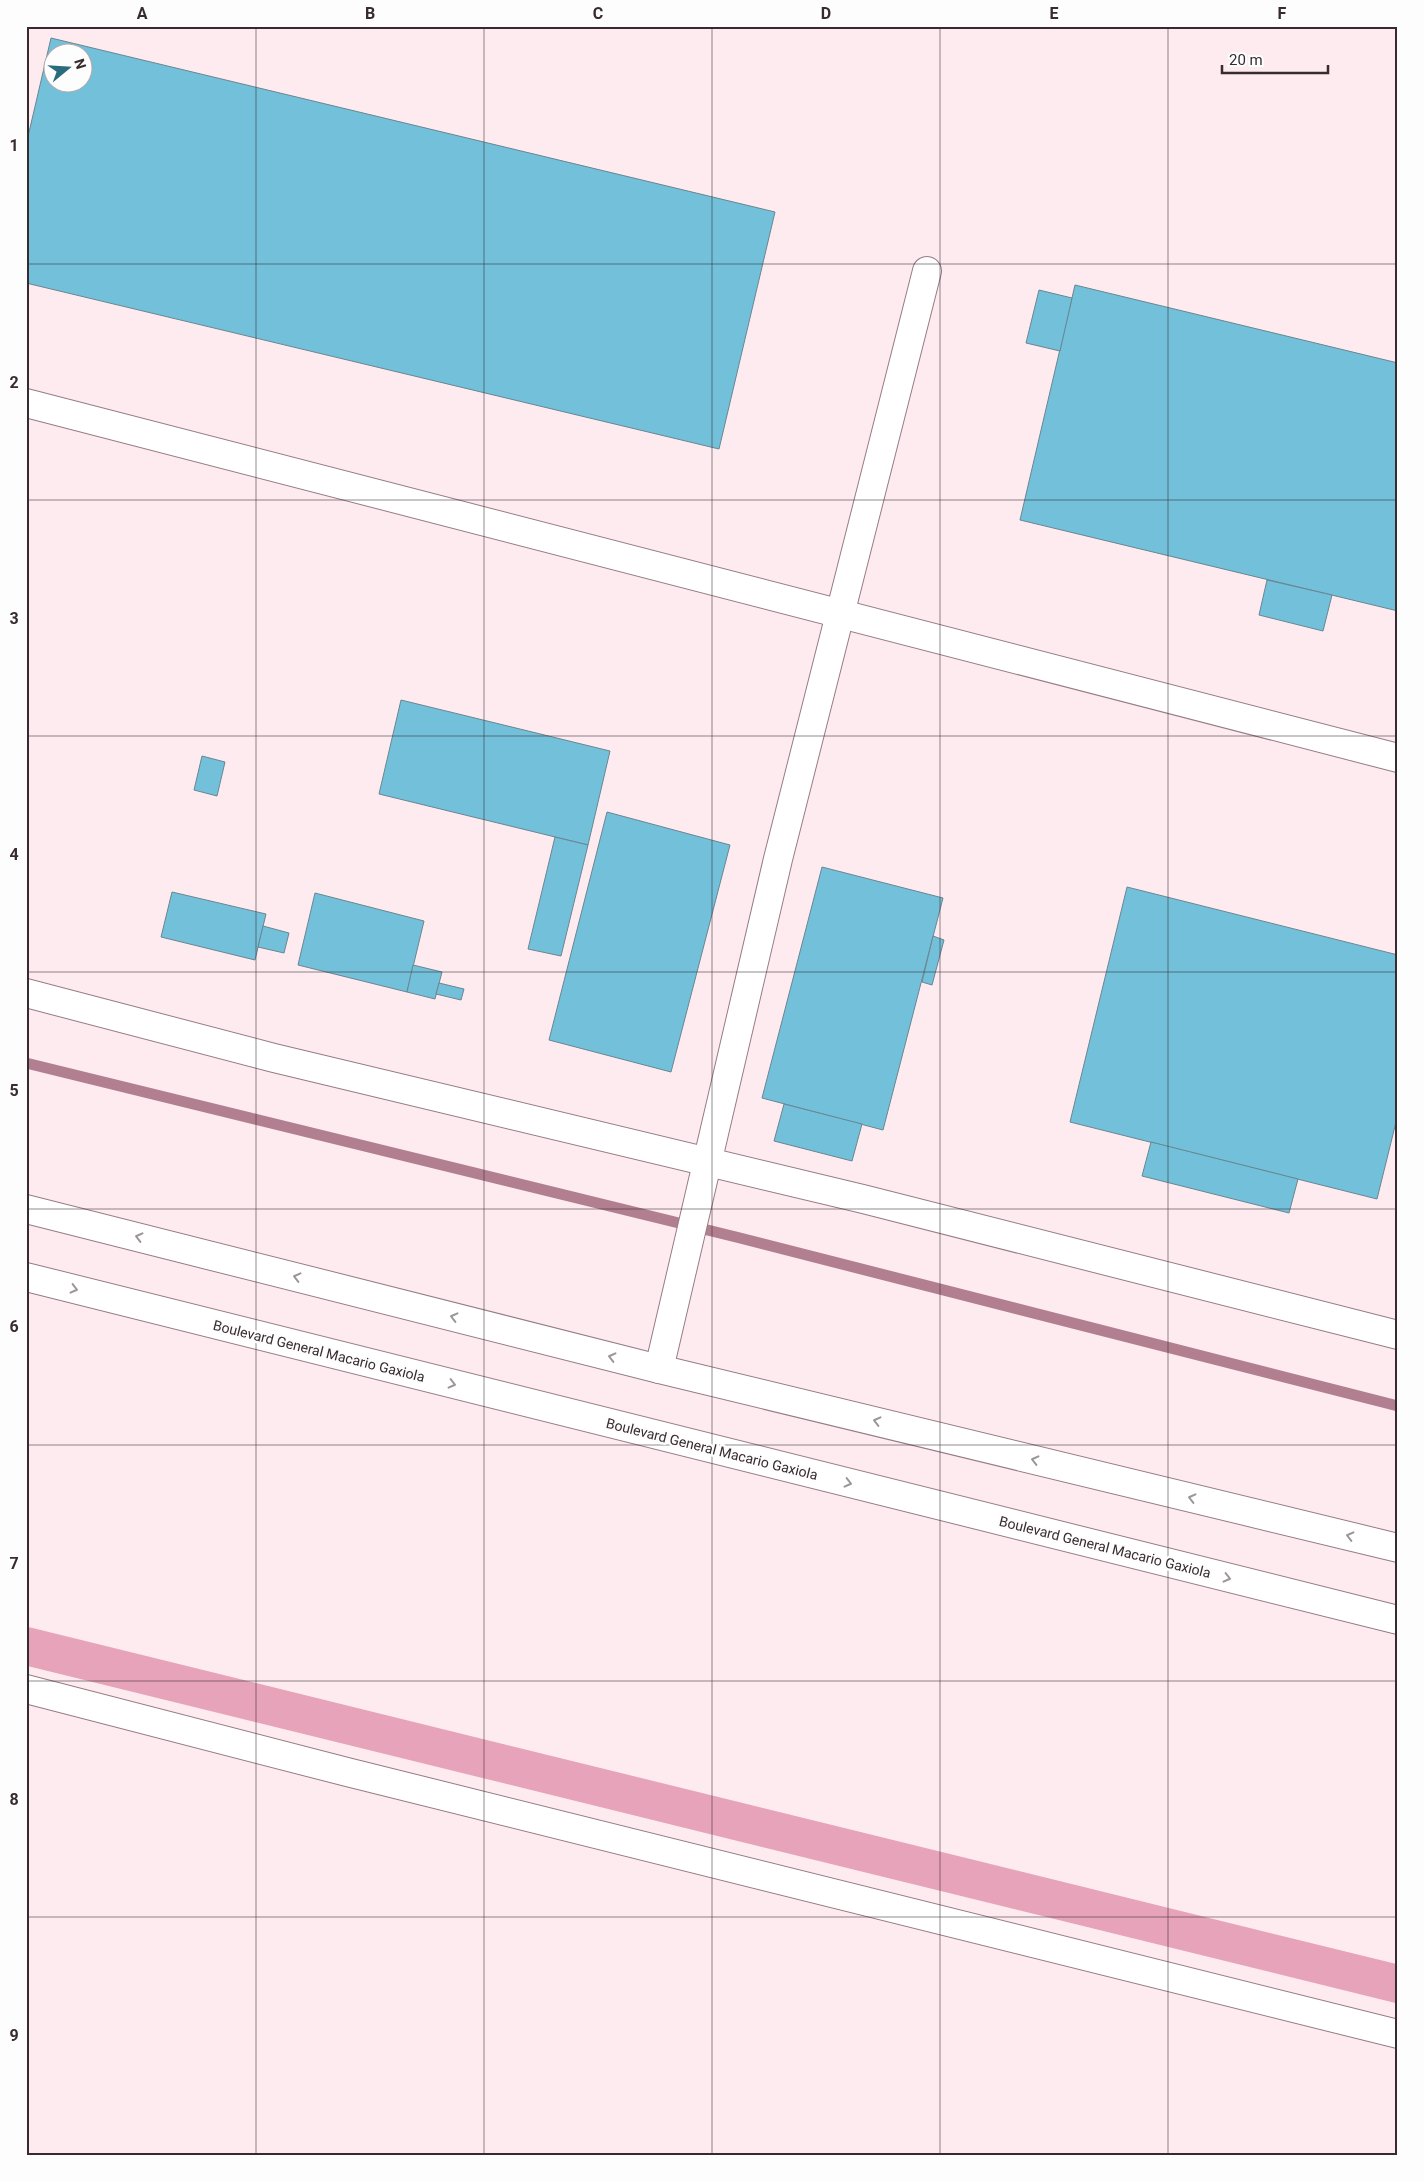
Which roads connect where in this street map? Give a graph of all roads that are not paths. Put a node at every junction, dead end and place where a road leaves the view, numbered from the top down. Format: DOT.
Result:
graph roads {
  1 [pos="927,271"];
  2 [pos="26,402"];
  3 [pos="840,612"];
  4 [pos="1398,758"];
  5 [pos="26,993"];
  6 [pos="706,1162"];
  7 [pos="26,1209"];
  8 [pos="26,1277"];
  9 [pos="1398,1335"];
  10 [pos="659,1369"];
  11 [pos="1398,1548"];
  12 [pos="1398,1620"];
  13 [pos="26,1689"];
  14 [pos="1398,2034"];
  1 -- 3 [label="street"];
  2 -- 3 [label="street"];
  3 -- 4 [label="street"];
  3 -- 6 [label="street"];
  5 -- 6 [label="street"];
  6 -- 9 [label="street"];
  6 -- 10 [label="street"];
  10 -- 7 [label="street, one-way"];
  8 -- 12 [label="street, Boulevard General Macario Gaxiola, one-way"];
  11 -- 10 [label="street, one-way"];
  13 -- 14 [label="street"];
}
